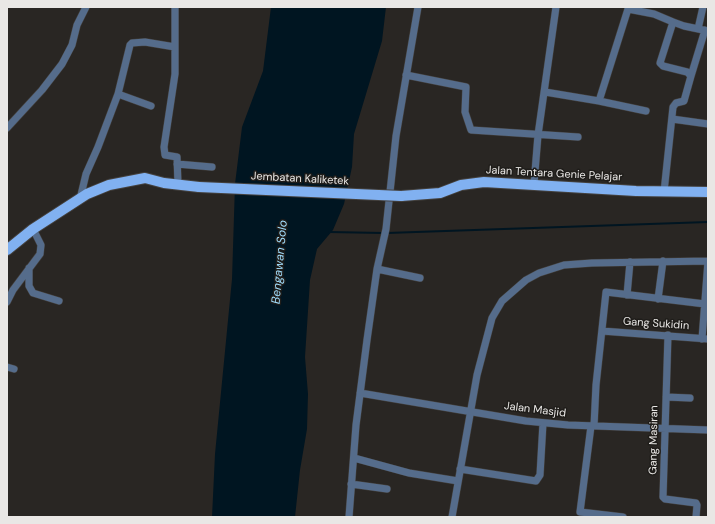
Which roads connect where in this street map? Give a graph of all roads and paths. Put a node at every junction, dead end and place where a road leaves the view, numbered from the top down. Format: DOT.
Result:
graph roads {
  1 [pos="86,7"];
  2 [pos="175,7"];
  3 [pos="418,7"];
  4 [pos="556,7"];
  5 [pos="703,7"];
  6 [pos="673,22"];
  7 [pos="704,30"];
  8 [pos="175,47"];
  9 [pos="406,75"];
  10 [pos="691,76"];
  11 [pos="545,92"];
  12 [pos="118,94"];
  13 [pos="599,101"];
  14 [pos="151,106"];
  15 [pos="646,111"];
  16 [pos="672,120"];
  17 [pos="708,124"];
  18 [pos="7,128"];
  19 [pos="538,135"];
  20 [pos="578,138"];
  21 [pos="177,164"];
  22 [pos="212,167"];
  23 [pos="178,184"];
  24 [pos="534,184"];
  25 [pos="664,192"];
  26 [pos="708,192"];
  27 [pos="401,196"];
  28 [pos="80,199"];
  29 [pos="33,230"];
  30 [pos="7,250"];
  31 [pos="663,261"];
  32 [pos="708,261"];
  33 [pos="630,262"];
  34 [pos="29,268"];
  35 [pos="377,269"];
  36 [pos="420,278"];
  37 [pos="628,295"];
  38 [pos="658,299"];
  39 [pos="59,301"];
  40 [pos="7,302"];
  41 [pos="705,304"];
  42 [pos="602,331"];
  43 [pos="668,335"];
  44 [pos="705,339"];
  45 [pos="360,393"];
  46 [pos="666,397"];
  47 [pos="690,398"];
  48 [pos="470,411"];
  49 [pos="543,423"];
  50 [pos="593,426"];
  51 [pos="665,429"];
  52 [pos="708,430"];
  53 [pos="354,458"];
  54 [pos="460,469"];
  55 [pos="458,481"];
  56 [pos="352,484"];
  57 [pos="387,489"];
  58 [pos="579,515"];
  59 [pos="349,517"];
  60 [pos="452,517"];
  61 [pos="623,517"];
  62 [pos="696,517"];
  1 -- 18 [label="street"];
  2 -- 8 [label="street"];
  3 -- 9 [label="street"];
  4 -- 11 [label="street"];
  5 -- 7 [label="street"];
  6 -- 7 [label="street"];
  6 -- 10 [label="street"];
  6 -- 13 [label="street"];
  7 -- 10 [label="street"];
  8 -- 12 [label="street"];
  8 -- 21 [label="street"];
  9 -- 19 [label="street"];
  9 -- 35 [label="street"];
  10 -- 16 [label="street"];
  11 -- 13 [label="street"];
  11 -- 19 [label="street"];
  12 -- 14 [label="street"];
  12 -- 28 [label="street"];
  13 -- 15 [label="street"];
  16 -- 17 [label="street"];
  16 -- 25 [label="street"];
  19 -- 20 [label="street"];
  19 -- 24 [label="street"];
  21 -- 22 [label="street"];
  21 -- 23 [label="street"];
  23 -- 27 [label="main road, Jembatan Kaliketek, bridge"];
  23 -- 28 [label="main road, Jembatan Kaliketek"];
  24 -- 25 [label="main road, Jalan Tentara Genie Pelajar"];
  24 -- 27 [label="main road, Jalan Tentara Genie Pelajar"];
  25 -- 26 [label="main road, Jalan Tentara Genie Pelajar"];
  28 -- 29 [label="main road, Jembatan Kaliketek"];
  29 -- 30 [label="main road, Jembatan Kaliketek"];
  29 -- 34 [label="street"];
  31 -- 32 [label="street"];
  31 -- 33 [label="street"];
  31 -- 38 [label="street"];
  32 -- 41 [label="street"];
  33 -- 37 [label="street"];
  33 -- 48 [label="street"];
  34 -- 39 [label="street"];
  34 -- 40 [label="street"];
  35 -- 36 [label="street"];
  35 -- 45 [label="street"];
  37 -- 38 [label="street"];
  37 -- 42 [label="street"];
  38 -- 41 [label="street"];
  41 -- 44 [label="street"];
  42 -- 43 [label="street, Gang Sukidin"];
  42 -- 50 [label="street"];
  43 -- 44 [label="street, Gang Sukidin"];
  43 -- 46 [label="street, Gang Masiran"];
  45 -- 48 [label="street, Jalan Masjid"];
  45 -- 53 [label="street"];
  46 -- 47 [label="street"];
  46 -- 51 [label="street, Gang Masiran"];
  48 -- 49 [label="street, Jalan Masjid"];
  48 -- 54 [label="street"];
  49 -- 50 [label="street, Jalan Masjid"];
  49 -- 54 [label="street"];
  50 -- 51 [label="street, Jalan Masjid"];
  50 -- 58 [label="street"];
  51 -- 52 [label="street, Jalan Masjid"];
  51 -- 62 [label="street, Gang Masiran"];
  53 -- 55 [label="street"];
  53 -- 56 [label="street"];
  54 -- 55 [label="street"];
  55 -- 60 [label="street"];
  56 -- 57 [label="street"];
  56 -- 59 [label="street"];
  58 -- 61 [label="street"];
}
